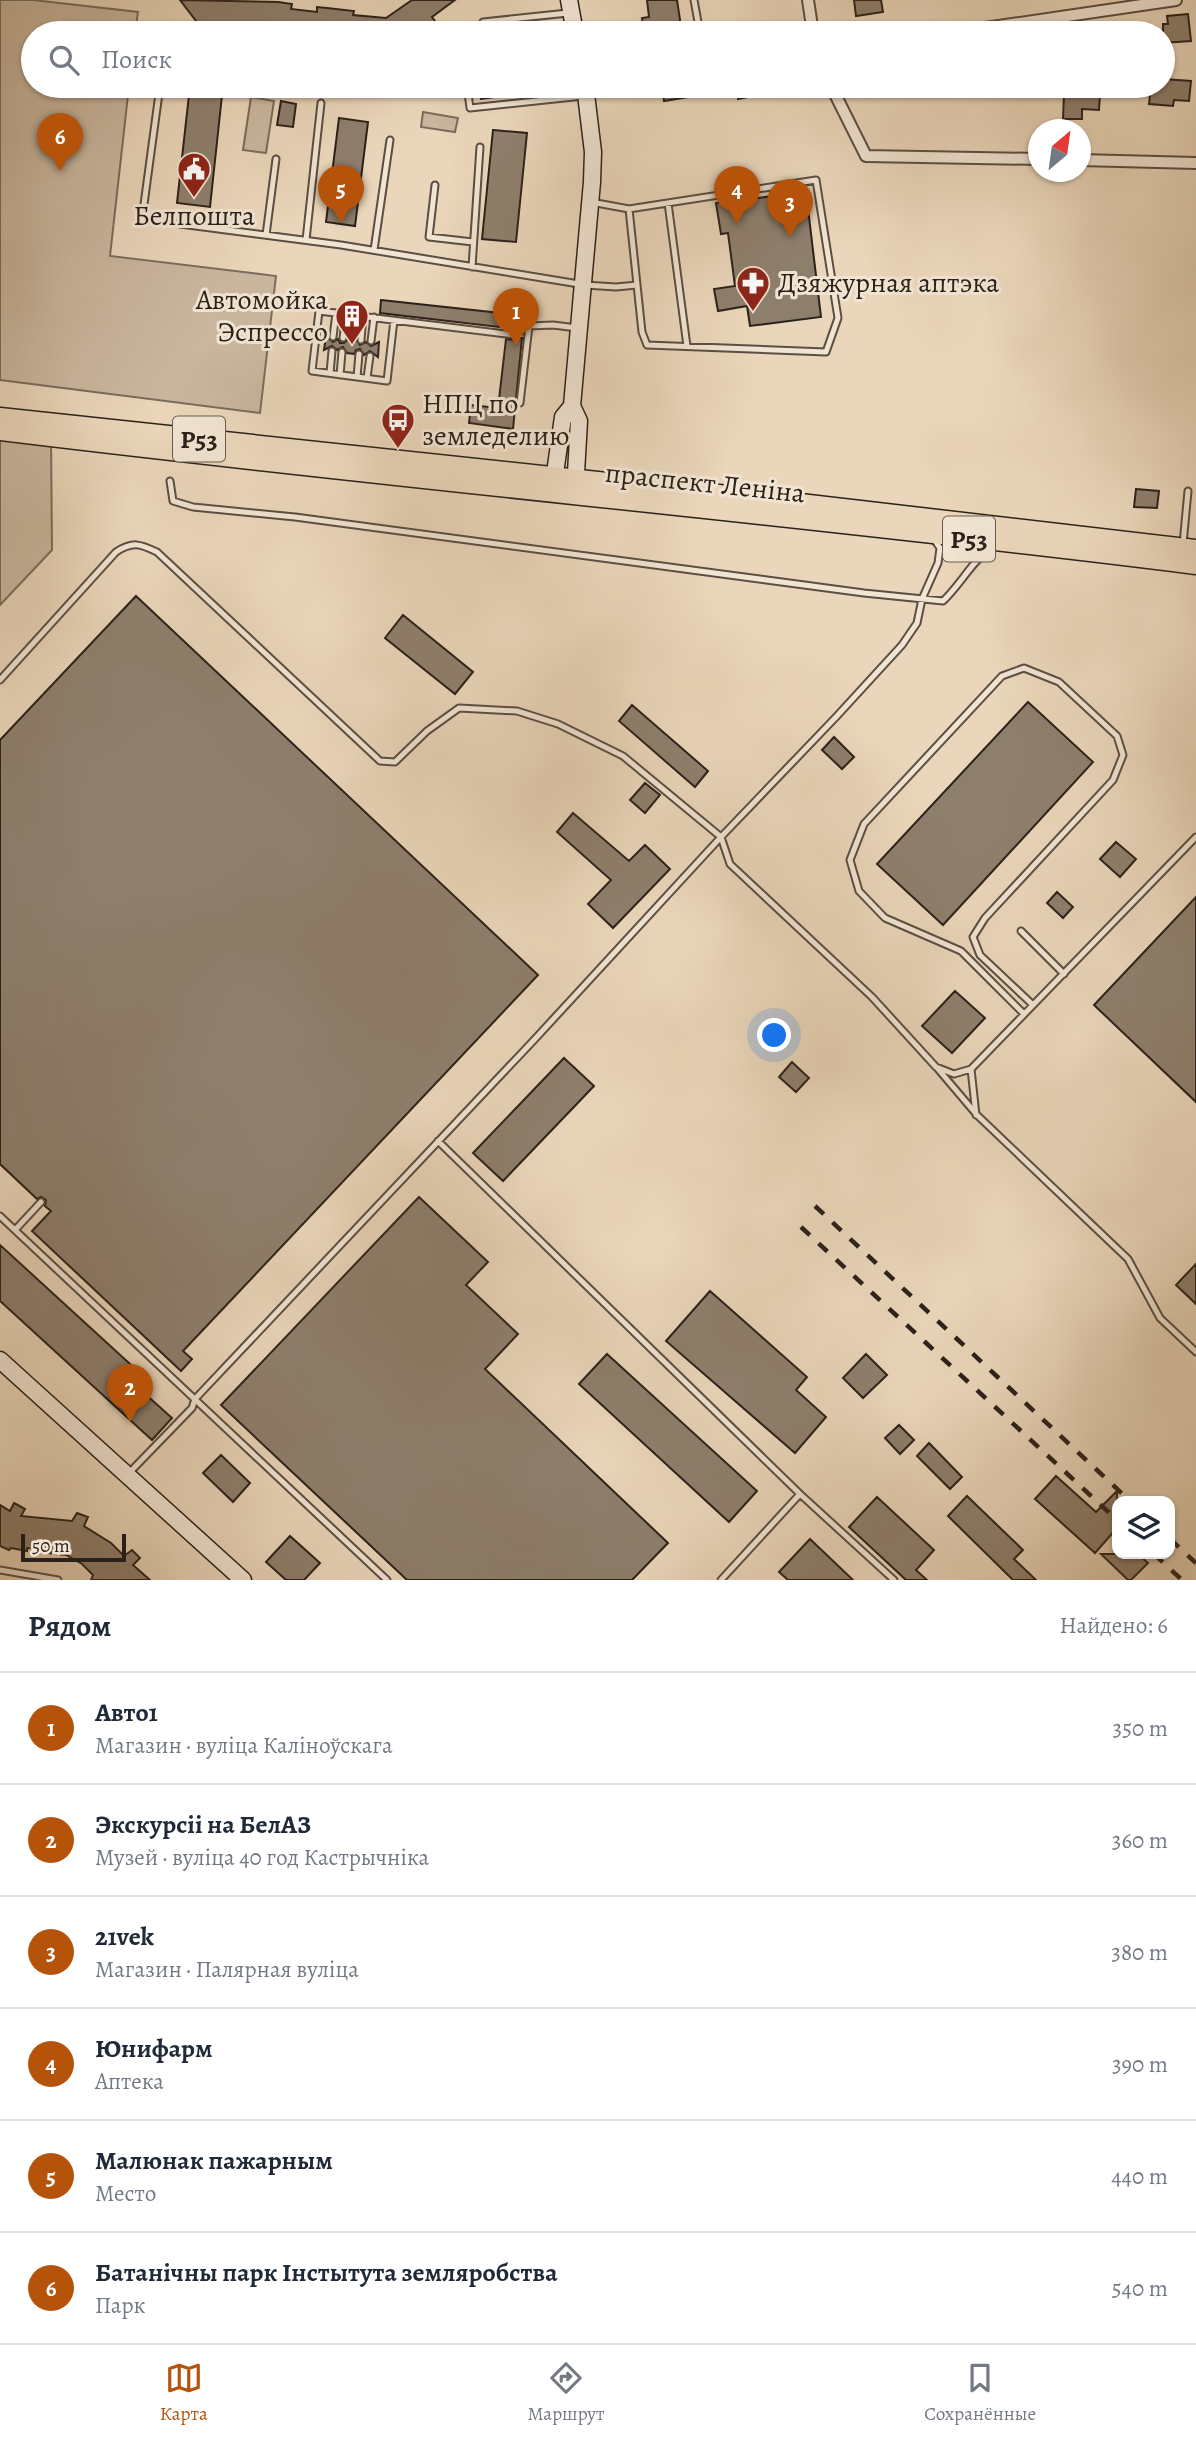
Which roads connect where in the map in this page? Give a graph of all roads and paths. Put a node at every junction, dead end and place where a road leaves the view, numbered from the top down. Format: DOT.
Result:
graph roads {
  1 [pos="694,0"];
  2 [pos="808,0"];
  3 [pos="1176,0"];
  4 [pos="570,6"];
  5 [pos="488,21"];
  6 [pos="698,21"];
  7 [pos="811,21"];
  8 [pos="1033,21"];
  9 [pos="158,98"];
  10 [pos="469,98"];
  11 [pos="534,98"];
  12 [pos="587,98"];
  13 [pos="837,98"];
  14 [pos="321,103"];
  15 [pos="390,139"];
  16 [pos="480,147"];
  17 [pos="275,159"];
  18 [pos="1028,159"];
  19 [pos="1091,160"];
  20 [pos="1196,163"];
  21 [pos="435,185"];
  22 [pos="591,202"];
  23 [pos="668,203"];
  24 [pos="629,209"];
  25 [pos="267,235"];
  26 [pos="306,240"];
  27 [pos="473,242"];
  28 [pos="374,250"];
  29 [pos="472,267"];
  30 [pos="585,285"];
  31 [pos="637,285"];
  32 [pos="336,313"];
  33 [pos="346,314"];
  34 [pos="363,316"];
  35 [pos="374,317"];
  36 [pos="394,320"];
  37 [pos="529,326"];
  38 [pos="580,329"];
  39 [pos="333,337"];
  40 [pos="344,338"];
  41 [pos="361,340"];
  42 [pos="371,341"];
  43 [pos="687,346"];
  44 [pos="332,351"];
  45 [pos="342,352"];
  46 [pos="359,355"];
  47 [pos="370,356"];
  48 [pos="330,373"];
  49 [pos="340,375"];
  50 [pos="358,377"];
  51 [pos="367,378"];
  52 [pos="520,403"];
  53 [pos="572,406"];
  54 [pos="0,417"];
  55 [pos="0,431"];
  56 [pos="170,481"];
  57 [pos="553,484"];
  58 [pos="575,487"];
  59 [pos="1188,491"];
  60 [pos="930,535"];
  61 [pos="999,542"];
  62 [pos="1189,549"];
  63 [pos="1196,565"];
  64 [pos="922,599"];
  65 [pos="0,680"];
  66 [pos="720,837"];
  67 [pos="1196,837"];
  68 [pos="1021,931"];
  69 [pos="1064,974"];
  70 [pos="1033,1005"];
  71 [pos="1024,1014"];
  72 [pos="936,1067"];
  73 [pos="971,1069"];
  74 [pos="976,1115"];
  75 [pos="438,1141"];
  76 [pos="41,1202"];
  77 [pos="0,1216"];
  78 [pos="15,1230"];
  79 [pos="1196,1352"];
  80 [pos="0,1360"];
  81 [pos="195,1399"];
  82 [pos="127,1475"];
  83 [pos="800,1494"];
  84 [pos="0,1570"];
  85 [pos="58,1580"];
  86 [pos="243,1580"];
  87 [pos="387,1580"];
  88 [pos="721,1580"];
  89 [pos="894,1580"];
  1 -- 6 [label="lane"];
  2 -- 7 [label="street"];
  3 -- 8 [label="street"];
  4 -- 5 [label="lane"];
  9 -- 25 [label="lane"];
  10 -- 11 [label="lane"];
  12 -- 22 [label="street"];
  13 -- 18 [label="street"];
  14 -- 26 [label="lane"];
  15 -- 28 [label="lane"];
  16 -- 27 [label="lane"];
  17 -- 25 [label="lane"];
  19 -- 20 [label="street"];
  21 -- 27 [label="lane"];
  22 -- 24 [label="lane"];
  22 -- 30 [label="street"];
  23 -- 24 [label="lane"];
  23 -- 43 [label="lane"];
  23 -- 43 [label="lane"];
  24 -- 31 [label="lane"];
  25 -- 26 [label="lane"];
  26 -- 28 [label="lane"];
  27 -- 29 [label="lane"];
  28 -- 29 [label="lane"];
  29 -- 30 [label="lane"];
  30 -- 31 [label="lane"];
  30 -- 38 [label="street"];
  31 -- 43 [label="lane"];
  32 -- 33 [label="lane"];
  32 -- 39 [label="lane"];
  32 -- 48 [label="lane"];
  33 -- 34 [label="lane"];
  33 -- 40 [label="lane"];
  34 -- 35 [label="lane"];
  34 -- 41 [label="lane"];
  35 -- 36 [label="lane"];
  35 -- 42 [label="lane"];
  36 -- 37 [label="lane"];
  36 -- 51 [label="lane"];
  37 -- 38 [label="lane"];
  37 -- 52 [label="lane"];
  38 -- 53 [label="street"];
  44 -- 48 [label="lane"];
  45 -- 49 [label="lane"];
  46 -- 50 [label="lane"];
  47 -- 51 [label="lane"];
  48 -- 49 [label="lane"];
  49 -- 50 [label="lane"];
  50 -- 51 [label="lane"];
  53 -- 57 [label="street"];
  53 -- 58 [label="street"];
  54 -- 57 [label="main road, праспект Леніна / Р53"];
  55 -- 57 [label="main road, праспект Леніна / Р53"];
  56 -- 64 [label="lane"];
  57 -- 58 [label="main road, праспект Леніна / Р53"];
  58 -- 60 [label="main road, праспект Леніна / Р53"];
  58 -- 62 [label="main road, праспект Леніна / Р53"];
  59 -- 62 [label="lane"];
  60 -- 61 [label="main road, праспект Леніна / Р53"];
  60 -- 64 [label="lane"];
  61 -- 63 [label="main road, праспект Леніна / Р53"];
  61 -- 64 [label="lane"];
  64 -- 66 [label="lane"];
  65 -- 66 [label="lane"];
  66 -- 72 [label="lane"];
  66 -- 75 [label="lane"];
  67 -- 69 [label="lane"];
  68 -- 69 [label="lane"];
  69 -- 70 [label="lane"];
  70 -- 71 [label="lane"];
  70 -- 71 [label="lane"];
  71 -- 73 [label="lane"];
  72 -- 73 [label="lane"];
  72 -- 74 [label="lane"];
  73 -- 74 [label="lane"];
  74 -- 79 [label="lane"];
  75 -- 81 [label="lane"];
  75 -- 83 [label="lane"];
  76 -- 78 [label="lane"];
  77 -- 78 [label="lane"];
  78 -- 81 [label="lane"];
  80 -- 82 [label="street"];
  81 -- 82 [label="lane"];
  81 -- 87 [label="lane"];
  82 -- 86 [label="street"];
  83 -- 88 [label="lane"];
  83 -- 89 [label="lane"];
  84 -- 85 [label="lane"];
}
